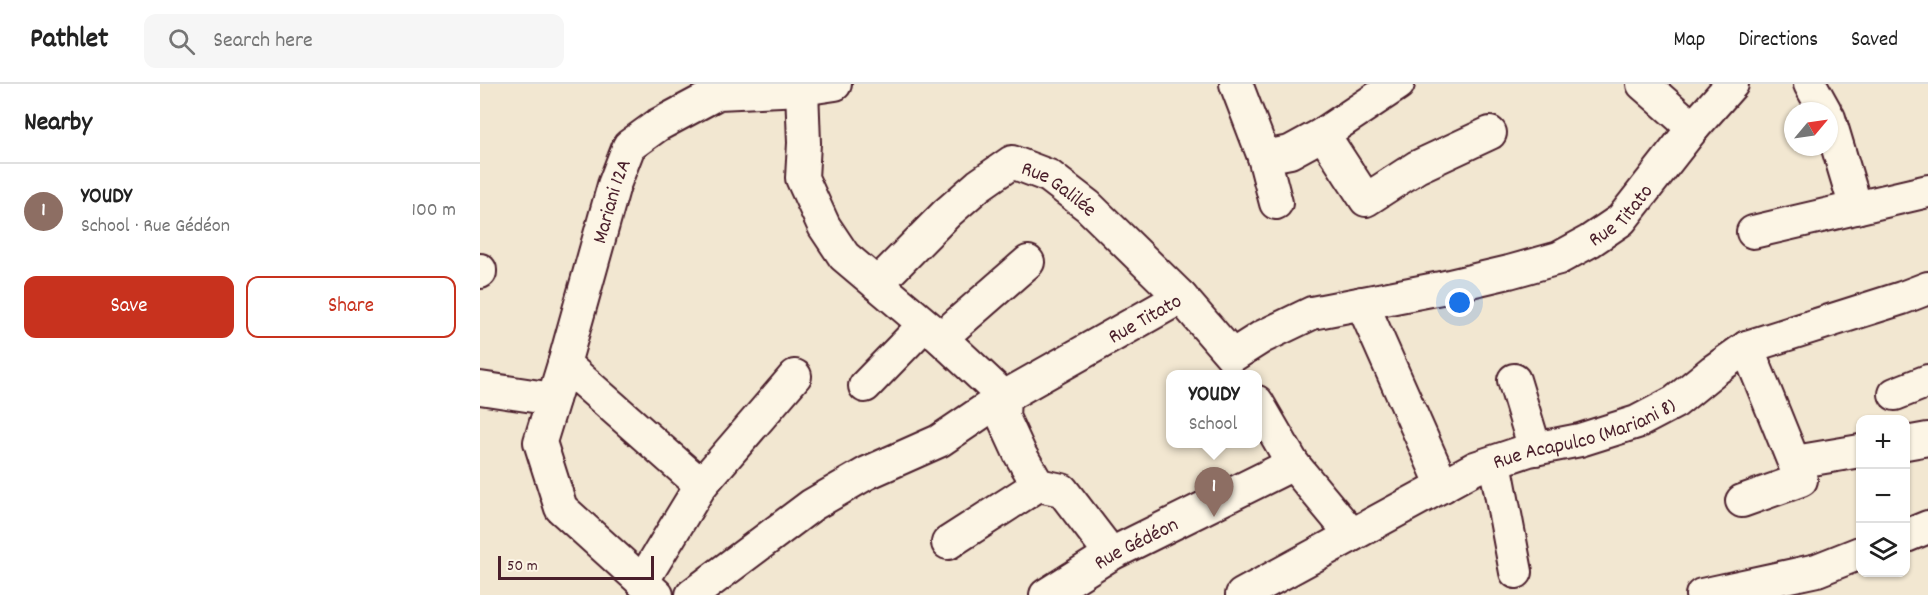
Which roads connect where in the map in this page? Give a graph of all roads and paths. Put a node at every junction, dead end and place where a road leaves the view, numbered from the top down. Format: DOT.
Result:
graph roads {
  1 [pos="835,84"];
  2 [pos="1236,84"];
  3 [pos="1398,84"];
  4 [pos="1643,84"];
  5 [pos="1732,84"];
  6 [pos="1810,84"];
  7 [pos="802,89"];
  8 [pos="1820,102"];
  9 [pos="1693,128"];
  10 [pos="1490,133"];
  11 [pos="1323,134"];
  12 [pos="1838,148"];
  13 [pos="1264,157"];
  14 [pos="1928,190"];
  15 [pos="1276,203"];
  16 [pos="1856,208"];
  17 [pos="1753,232"];
  18 [pos="1028,262"];
  19 [pos="877,284"];
  20 [pos="1928,288"];
  21 [pos="1181,297"];
  22 [pos="1362,303"];
  23 [pos="932,331"];
  24 [pos="1748,348"];
  25 [pos="564,364"];
  26 [pos="1237,365"];
  27 [pos="795,376"];
  28 [pos="1514,380"];
  29 [pos="1928,381"];
  30 [pos="865,386"];
  31 [pos="480,388"];
  32 [pos="1895,394"];
  33 [pos="1004,397"];
  34 [pos="553,399"];
  35 [pos="1262,411"];
  36 [pos="1928,439"];
  37 [pos="1910,442"];
  38 [pos="1535,449"];
  39 [pos="1856,452"];
  40 [pos="1495,462"];
  41 [pos="1795,462"];
  42 [pos="1293,464"];
  43 [pos="701,485"];
  44 [pos="1038,485"];
  45 [pos="1443,486"];
  46 [pos="1742,501"];
  47 [pos="1928,527"];
  48 [pos="1910,534"];
  49 [pos="1352,535"];
  50 [pos="948,543"];
  51 [pos="1111,554"];
  52 [pos="1856,555"];
  53 [pos="1516,572"];
  54 [pos="650,589"];
  55 [pos="692,595"];
  56 [pos="1046,595"];
  57 [pos="1242,595"];
  58 [pos="1702,595"];
  1 -- 7 [label="street, Mariani 12A"];
  2 -- 13 [label="street"];
  3 -- 11 [label="street"];
  4 -- 9 [label="street"];
  5 -- 9 [label="street, Rue Titato"];
  6 -- 8 [label="street"];
  7 -- 19 [label="street"];
  7 -- 25 [label="street, Mariani 12A"];
  9 -- 22 [label="street, Rue Titato"];
  10 -- 11 [label="street"];
  11 -- 13 [label="street"];
  12 -- 16 [label="street"];
  13 -- 15 [label="street"];
  14 -- 16 [label="street"];
  16 -- 17 [label="street"];
  18 -- 23 [label="street"];
  19 -- 21 [label="street, Rue Galilée"];
  19 -- 23 [label="street"];
  20 -- 24 [label="street, Rue Acapulco (Mariani 8)"];
  21 -- 26 [label="street, Rue Titato"];
  21 -- 33 [label="street, Rue Titato"];
  22 -- 26 [label="street, Rue Titato"];
  22 -- 45 [label="street"];
  23 -- 30 [label="street"];
  23 -- 33 [label="street"];
  24 -- 38 [label="street, Rue Acapulco (Mariani 8)"];
  24 -- 41 [label="street"];
  25 -- 34 [label="street, Mariani 12A"];
  25 -- 43 [label="street"];
  27 -- 43 [label="street"];
  28 -- 38 [label="street"];
  29 -- 32 [label="street"];
  31 -- 34 [label="street"];
  33 -- 44 [label="street"];
  33 -- 55 [label="street, Rue Titato"];
  34 -- 54 [label="street, Mariani 12A"];
  35 -- 42 [label="street"];
  36 -- 37 [label="street"];
  38 -- 40 [label="street, Rue Acapulco (Mariani 8)"];
  39 -- 41 [label="street"];
  40 -- 45 [label="street, Rue Acapulco (Mariani 8)"];
  40 -- 53 [label="street"];
  41 -- 46 [label="street"];
  42 -- 49 [label="street"];
  42 -- 51 [label="street, Rue Gédéon"];
  43 -- 54 [label="street"];
  44 -- 50 [label="street"];
  44 -- 51 [label="street"];
  45 -- 49 [label="street, Rue Acapulco (Mariani 8)"];
  47 -- 48 [label="street"];
  49 -- 57 [label="street, Rue Acapulco (Mariani 8)"];
  51 -- 56 [label="street, Rue Gédéon"];
  52 -- 58 [label="street"];
}
